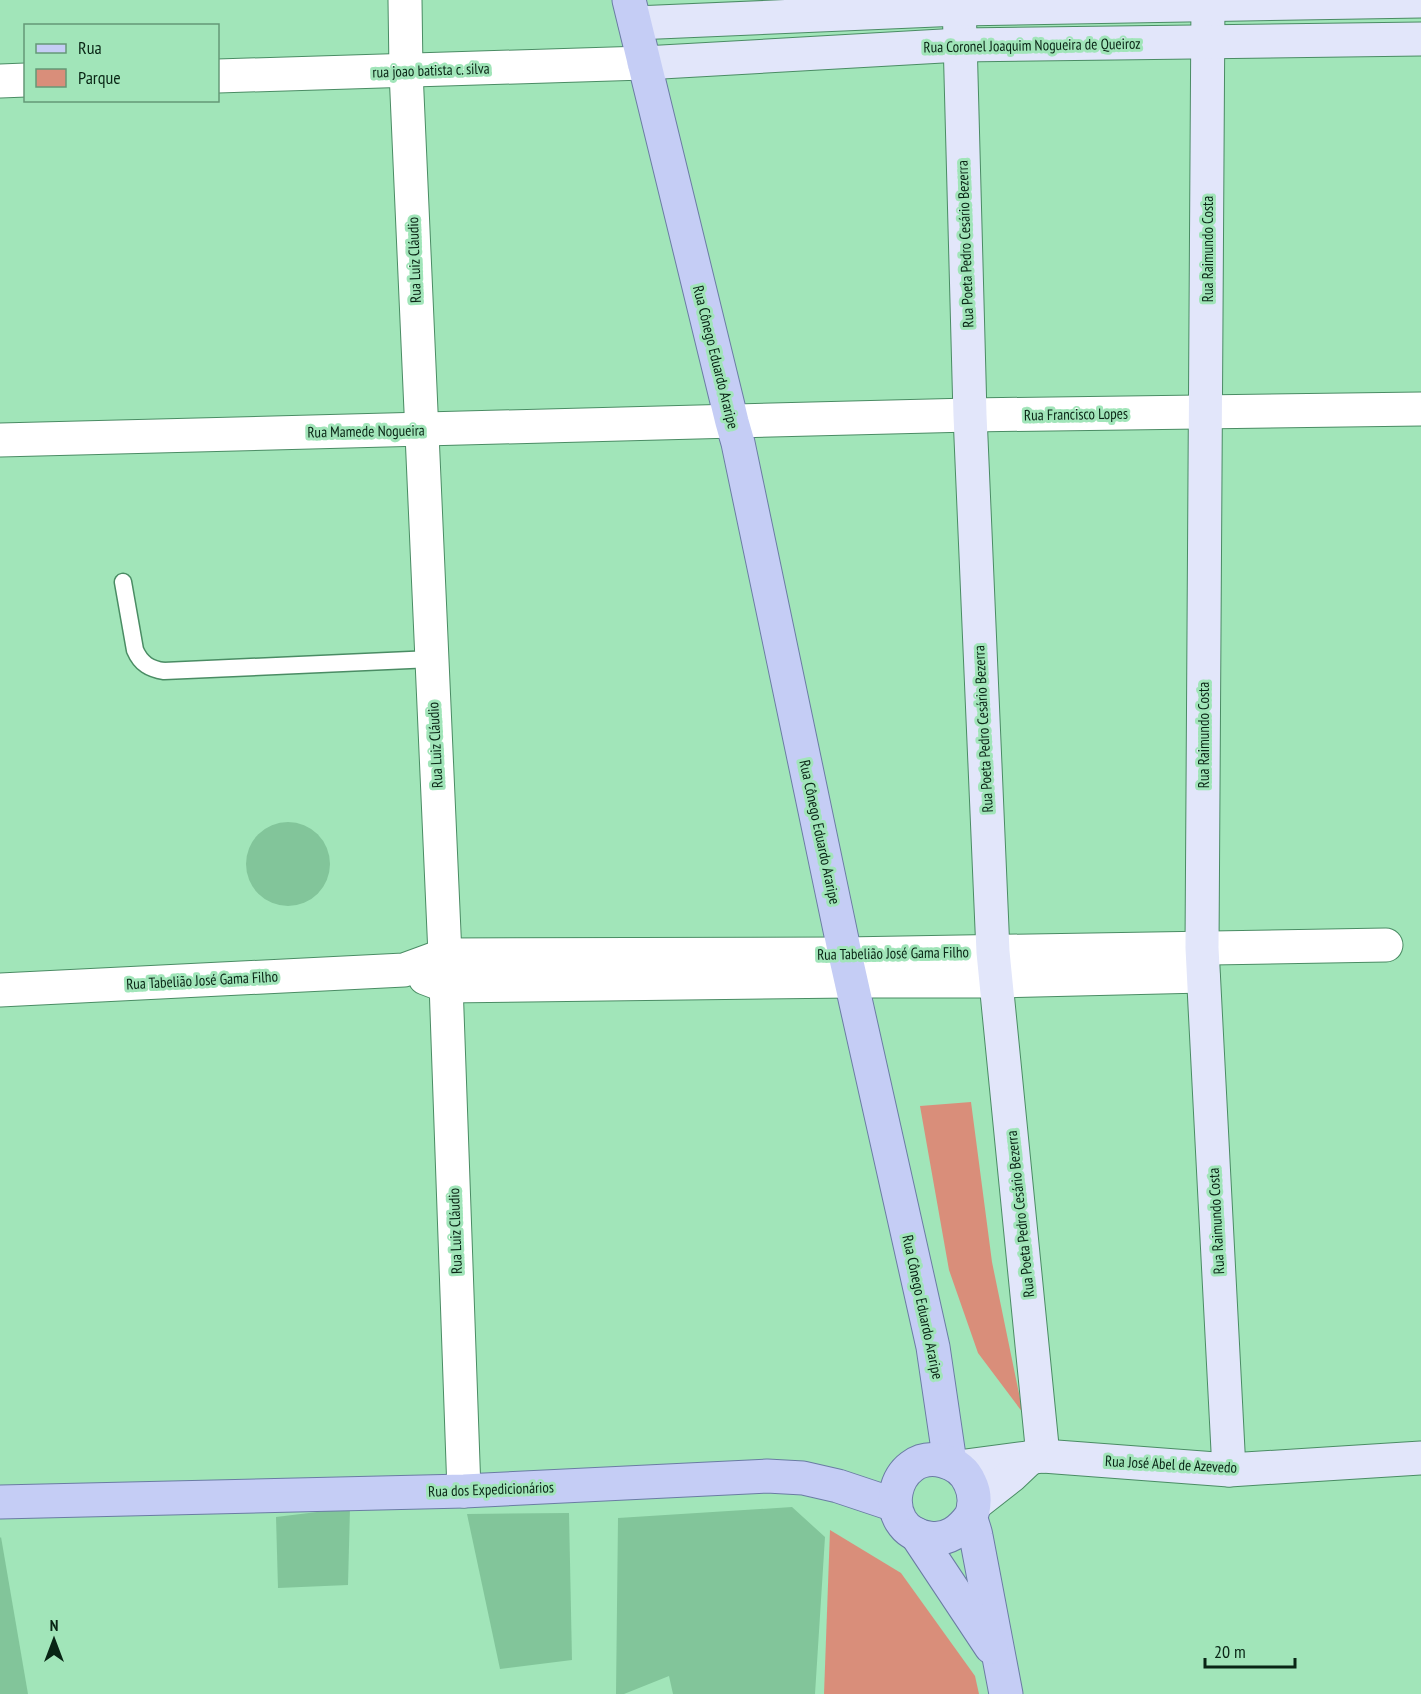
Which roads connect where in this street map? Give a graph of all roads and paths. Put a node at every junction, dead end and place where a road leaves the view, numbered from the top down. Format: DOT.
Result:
graph roads {
  1 [pos="405,0"];
  2 [pos="1421,1"];
  3 [pos="1208,2"];
  4 [pos="959,4"];
  5 [pos="632,12"];
  6 [pos="1421,39"];
  7 [pos="1208,41"];
  8 [pos="960,45"];
  9 [pos="644,63"];
  10 [pos="406,71"];
  11 [pos="219,76"];
  12 [pos="24,80"];
  13 [pos="0,81"];
  14 [pos="1421,409"];
  15 [pos="1205,413"];
  16 [pos="970,415"];
  17 [pos="732,422"];
  18 [pos="421,430"];
  19 [pos="0,440"];
  20 [pos="123,582"];
  21 [pos="432,659"];
  22 [pos="1386,945"];
  23 [pos="1202,962"];
  24 [pos="995,966"];
  25 [pos="848,968"];
  26 [pos="445,970"];
  27 [pos="0,990"];
  28 [pos="1037,1457"];
  29 [pos="1421,1458"];
  30 [pos="954,1465"];
  31 [pos="1229,1470"];
  32 [pos="464,1491"];
  33 [pos="0,1502"];
  34 [pos="895,1504"];
  35 [pos="972,1511"];
  36 [pos="916,1534"];
  37 [pos="999,1658"];
  38 [pos="1006,1694"];
  1 -- 10 [label="street, Rua Luiz Cláudio"];
  2 -- 3 [label="main road"];
  3 -- 4 [label="main road"];
  3 -- 7 [label="main road, Rua Raimundo Costa"];
  4 -- 5 [label="main road"];
  4 -- 8 [label="main road, Rua Poeta Pedro Cesário Bezerra"];
  5 -- 9 [label="main road, Rua Cônego Eduardo Araripe"];
  6 -- 7 [label="main road, Rua Coronel Joaquim Nogueira de Queiroz"];
  7 -- 8 [label="main road, Rua Coronel Joaquim Nogueira de Queiroz"];
  7 -- 15 [label="main road, Rua Raimundo Costa"];
  8 -- 9 [label="main road, Rua Coronel Joaquim Nogueira de Queiroz"];
  8 -- 16 [label="main road, Rua Poeta Pedro Cesário Bezerra"];
  9 -- 10 [label="street, rua joao batista c. silva"];
  9 -- 17 [label="main road, Rua Cônego Eduardo Araripe"];
  10 -- 11 [label="street, rua joao batista c. silva"];
  10 -- 18 [label="street, Rua Luiz Cláudio"];
  12 -- 13 [label="street"];
  14 -- 15 [label="street, Rua Francisco Lopes"];
  15 -- 16 [label="street, Rua Francisco Lopes"];
  15 -- 23 [label="main road, Rua Raimundo Costa"];
  16 -- 17 [label="street, Rua Francisco Lopes"];
  16 -- 24 [label="main road, Rua Poeta Pedro Cesário Bezerra"];
  17 -- 18 [label="street, Rua Mamede Nogueira"];
  17 -- 25 [label="main road, Rua Cônego Eduardo Araripe"];
  18 -- 19 [label="street, Rua Mamede Nogueira"];
  18 -- 21 [label="street, Rua Luiz Cláudio"];
  20 -- 21 [label="lane"];
  21 -- 26 [label="street, Rua Luiz Cláudio"];
  22 -- 23 [label="street, Rua Tabelião José Gama Filho"];
  23 -- 24 [label="street, Rua Tabelião José Gama Filho"];
  23 -- 31 [label="main road, Rua Raimundo Costa"];
  24 -- 25 [label="street, Rua Tabelião José Gama Filho"];
  24 -- 28 [label="main road, Rua Poeta Pedro Cesário Bezerra"];
  25 -- 26 [label="street, Rua Tabelião José Gama Filho"];
  25 -- 30 [label="main road, Rua Cônego Eduardo Araripe"];
  26 -- 27 [label="street, Rua Tabelião José Gama Filho"];
  26 -- 32 [label="street, Rua Luiz Cláudio"];
  28 -- 30 [label="main road, Rua José Abel de Azevedo"];
  28 -- 31 [label="main road, Rua José Abel de Azevedo"];
  28 -- 35 [label="main road"];
  29 -- 31 [label="main road, Rua José Abel de Azevedo"];
  30 -- 34 [label="main road"];
  30 -- 35 [label="main road, Rua Cônego Eduardo Araripe"];
  32 -- 33 [label="main road, Rua dos Expedicionários"];
  32 -- 34 [label="main road, Rua dos Expedicionários"];
  34 -- 36 [label="main road"];
  35 -- 36 [label="main road"];
  35 -- 37 [label="main road, Rua Cônego Eduardo Araripe"];
  36 -- 37 [label="main road, Rua Cônego Eduardo Araripe"];
  37 -- 38 [label="main road, Rua Cônego Eduardo Araripe"];
}
